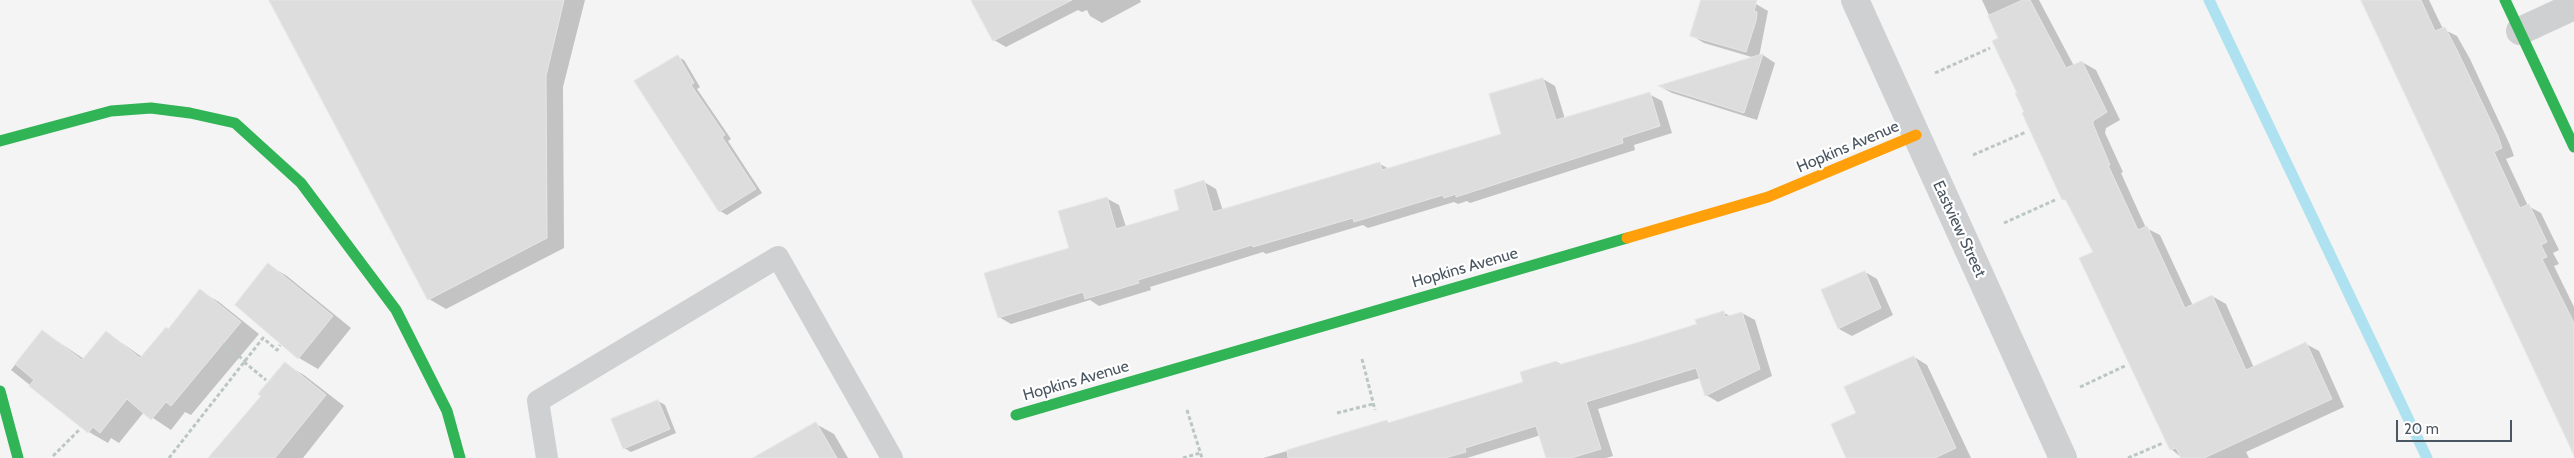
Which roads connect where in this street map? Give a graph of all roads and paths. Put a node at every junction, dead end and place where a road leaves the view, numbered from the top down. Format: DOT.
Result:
graph roads {
  1 [pos="1855,0"];
  2 [pos="2505,0"];
  3 [pos="2574,6"];
  4 [pos="2520,31"];
  5 [pos="1990,48"];
  6 [pos="1934,74"];
  7 [pos="2026,132"];
  8 [pos="1916,135"];
  9 [pos="0,141"];
  10 [pos="2574,147"];
  11 [pos="1973,155"];
  12 [pos="2055,200"];
  13 [pos="2004,223"];
  14 [pos="223,344"];
  15 [pos="280,345"];
  16 [pos="1362,359"];
  17 [pos="244,362"];
  18 [pos="2127,365"];
  19 [pos="266,380"];
  20 [pos="2080,387"];
  21 [pos="0,391"];
  22 [pos="1373,404"];
  23 [pos="1187,410"];
  24 [pos="1375,410"];
  25 [pos="1337,413"];
  26 [pos="1016,415"];
  27 [pos="80,429"];
  28 [pos="2163,443"];
  29 [pos="1200,453"];
  30 [pos="53,456"];
  31 [pos="18,458"];
  32 [pos="169,458"];
  33 [pos="460,458"];
  34 [pos="547,458"];
  35 [pos="892,458"];
  36 [pos="1183,458"];
  37 [pos="1202,458"];
  38 [pos="2064,458"];
  39 [pos="2128,458"];
  1 -- 8 [label="street, Eastview Street"];
  2 -- 4 [label="street"];
  3 -- 4 [label="street"];
  4 -- 10 [label="street"];
  5 -- 6 [label="path"];
  7 -- 11 [label="path"];
  8 -- 26 [label="street, Hopkins Avenue"];
  8 -- 38 [label="street, Eastview Street"];
  9 -- 33 [label="street"];
  12 -- 13 [label="path"];
  14 -- 17 [label="path"];
  15 -- 17 [label="path"];
  16 -- 22 [label="path"];
  17 -- 19 [label="path"];
  17 -- 32 [label="path"];
  18 -- 20 [label="path"];
  21 -- 31 [label="street"];
  22 -- 24 [label="path"];
  22 -- 25 [label="path"];
  23 -- 29 [label="path"];
  27 -- 30 [label="path"];
  28 -- 39 [label="path"];
  29 -- 36 [label="path"];
  29 -- 37 [label="path"];
  34 -- 35 [label="lane"];
}
